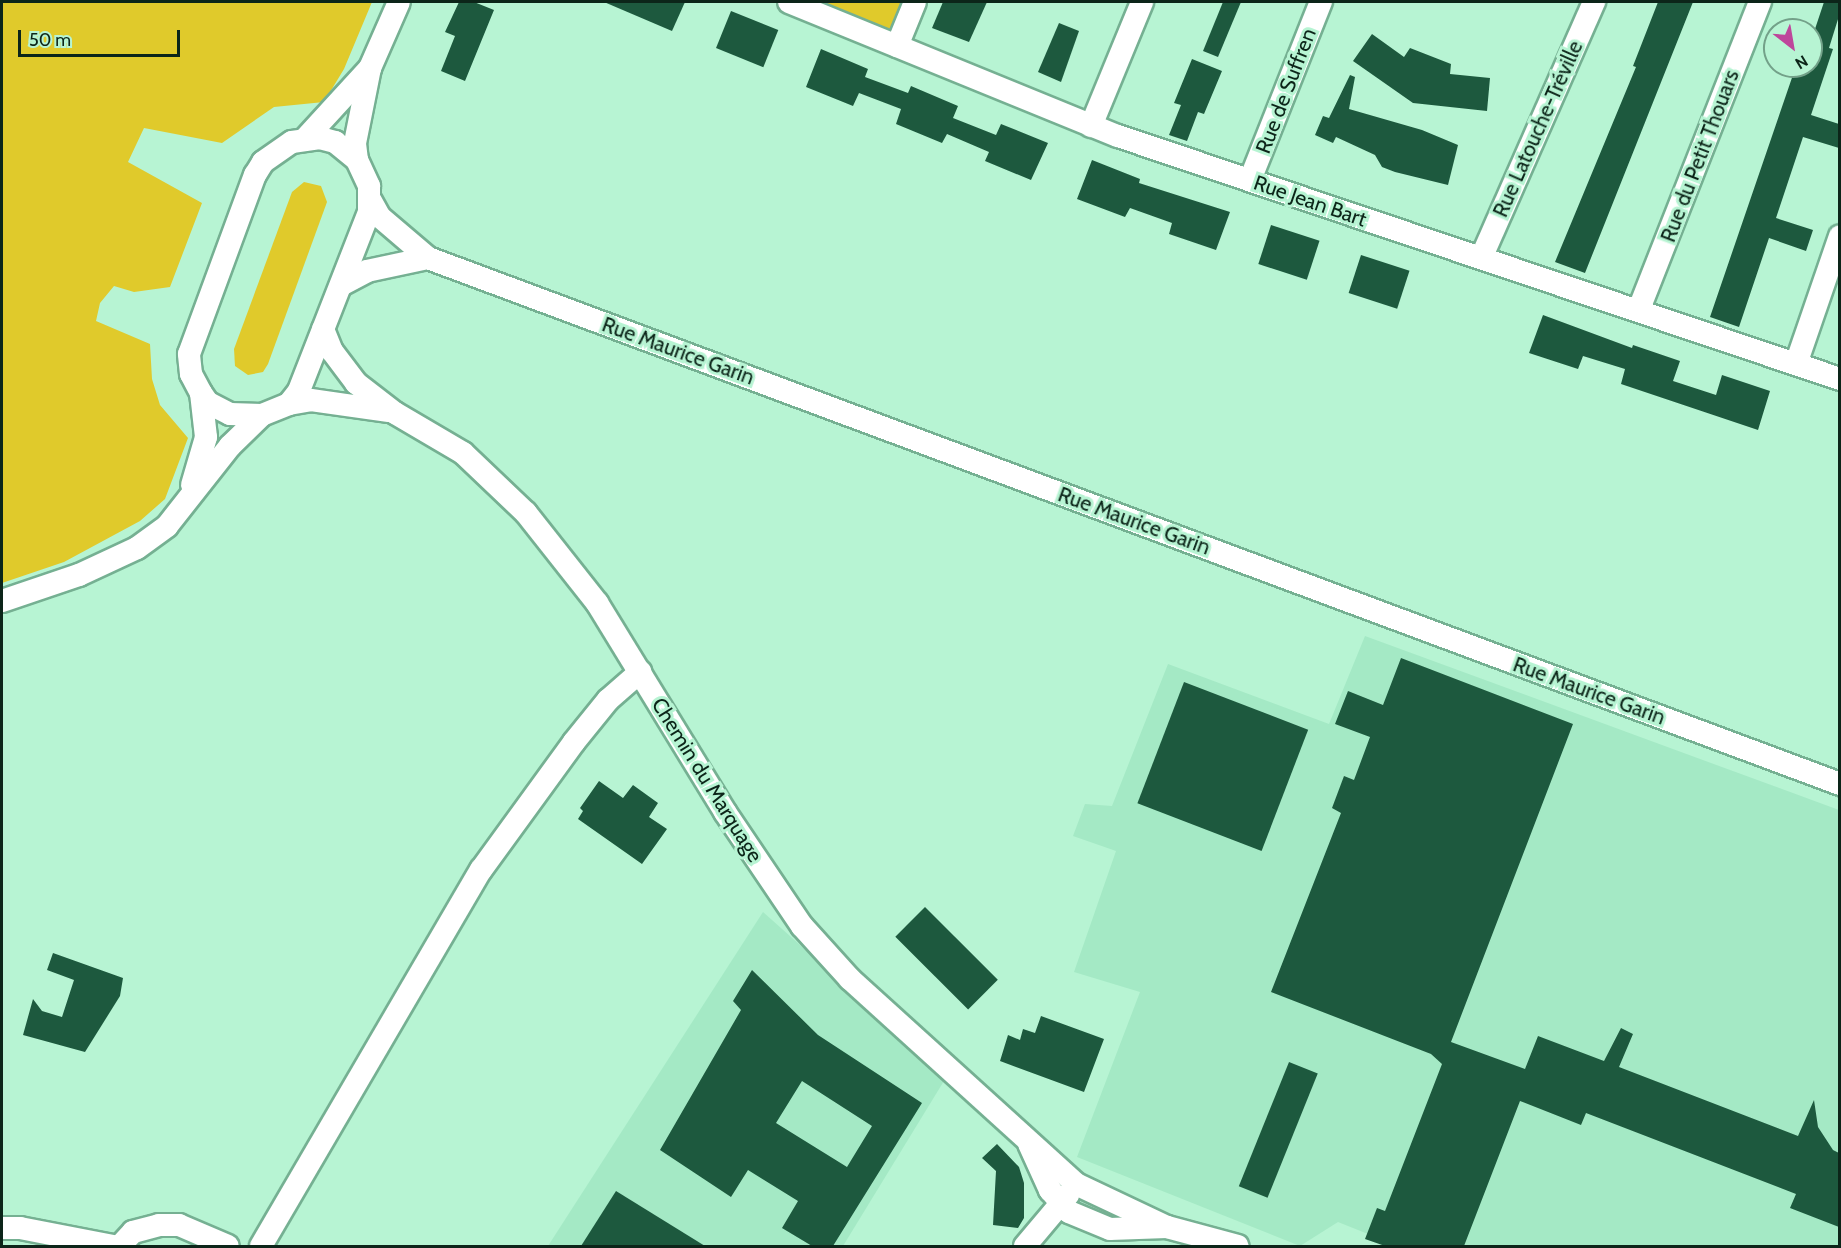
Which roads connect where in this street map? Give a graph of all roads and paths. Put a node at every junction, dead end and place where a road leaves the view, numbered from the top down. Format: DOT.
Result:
graph roads {
  1 [pos="399,2"];
  2 [pos="915,2"];
  3 [pos="1142,2"];
  4 [pos="1321,2"];
  5 [pos="1594,2"];
  6 [pos="1760,2"];
  7 [pos="797,3"];
  8 [pos="897,46"];
  9 [pos="370,68"];
  10 [pos="1091,126"];
  11 [pos="304,140"];
  12 [pos="357,160"];
  13 [pos="1250,180"];
  14 [pos="371,201"];
  15 [pos="1839,236"];
  16 [pos="1482,256"];
  17 [pos="428,258"];
  18 [pos="341,285"];
  19 [pos="1639,309"];
  20 [pos="323,328"];
  21 [pos="1796,364"];
  22 [pos="1839,379"];
  23 [pos="201,393"];
  24 [pos="288,404"];
  25 [pos="395,413"];
  26 [pos="262,415"];
  27 [pos="189,496"];
  28 [pos="2,601"];
  29 [pos="640,672"];
  30 [pos="1839,784"];
  31 [pos="1029,1142"];
  32 [pos="1076,1184"];
  33 [pos="1060,1205"];
  34 [pos="1167,1227"];
  35 [pos="11,1228"];
  36 [pos="113,1246"];
  37 [pos="120,1246"];
  38 [pos="228,1246"];
  39 [pos="261,1246"];
  40 [pos="1025,1246"];
  41 [pos="1238,1246"];
  1 -- 9 [label="street"];
  2 -- 8 [label="street"];
  3 -- 10 [label="street"];
  4 -- 13 [label="street, Rue de Suffren"];
  5 -- 16 [label="street, Rue Latouche-Tréville"];
  6 -- 19 [label="street, Rue du Petit Thouars"];
  7 -- 8 [label="street, Rue Jean Bart"];
  8 -- 10 [label="street, Rue Jean Bart"];
  9 -- 11 [label="street"];
  9 -- 12 [label="street"];
  10 -- 13 [label="street, Rue Jean Bart"];
  11 -- 12 [label="street"];
  11 -- 23 [label="street"];
  12 -- 14 [label="street, Rue Maurice Garin"];
  13 -- 16 [label="street, Rue Jean Bart"];
  14 -- 17 [label="street, Rue Maurice Garin"];
  14 -- 18 [label="street"];
  15 -- 21 [label="street"];
  16 -- 19 [label="street, Rue Jean Bart"];
  17 -- 18 [label="street"];
  17 -- 30 [label="street, Rue Maurice Garin"];
  18 -- 20 [label="street"];
  19 -- 21 [label="street, Rue Jean Bart"];
  20 -- 24 [label="street"];
  20 -- 25 [label="street, Chemin du Marquage"];
  21 -- 22 [label="street, Rue Jean Bart"];
  23 -- 26 [label="street"];
  23 -- 27 [label="street"];
  24 -- 25 [label="street, Chemin du Marquage"];
  24 -- 26 [label="street, Chemin du Marquage"];
  25 -- 29 [label="street, Chemin du Marquage"];
  26 -- 27 [label="street"];
  27 -- 28 [label="street"];
  29 -- 31 [label="street, Chemin du Marquage"];
  29 -- 39 [label="street"];
  31 -- 32 [label="street, Chemin du Marquage"];
  31 -- 33 [label="street, Chemin du Marquage"];
  32 -- 33 [label="street"];
  32 -- 34 [label="street, Chemin du Marquage"];
  33 -- 34 [label="street, Chemin du Marquage"];
  33 -- 40 [label="street"];
  34 -- 41 [label="street, Chemin du Marquage"];
  35 -- 36 [label="street"];
  37 -- 38 [label="street"];
}
